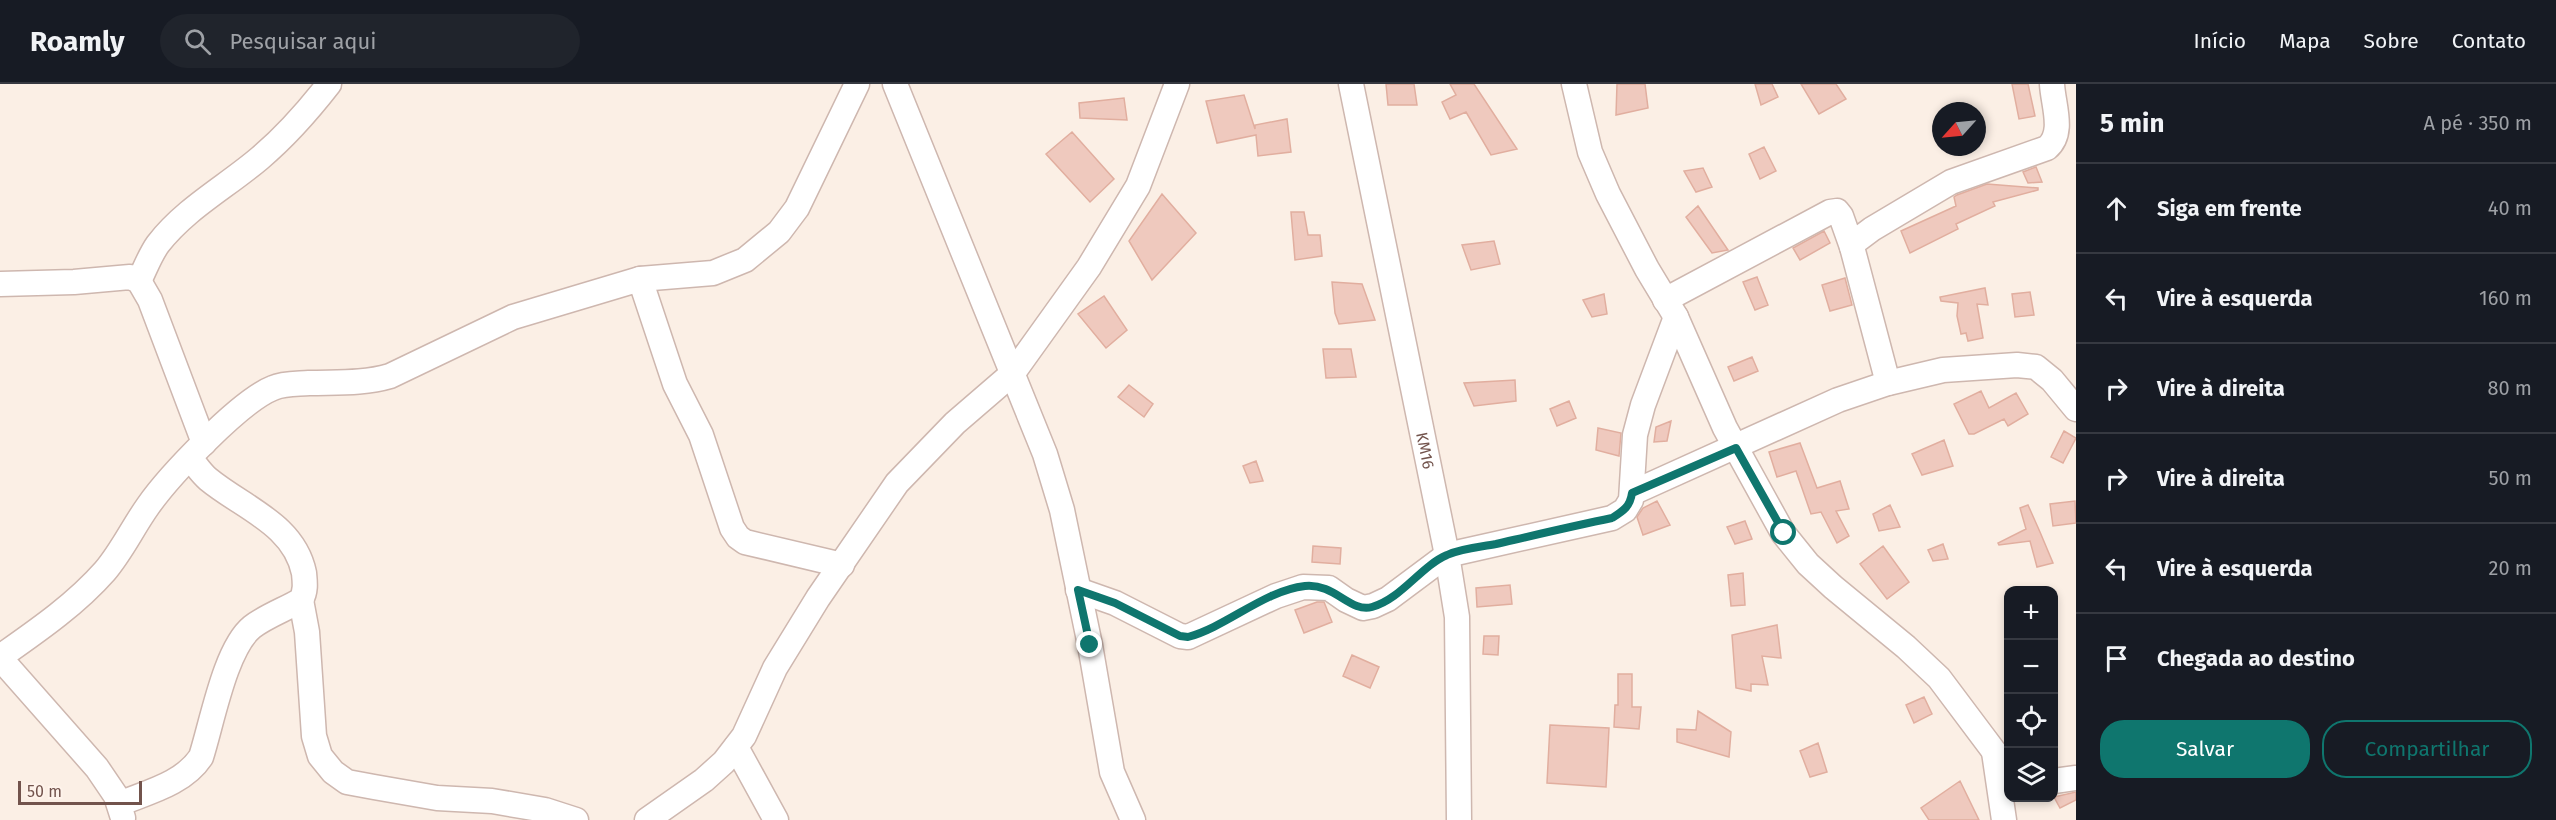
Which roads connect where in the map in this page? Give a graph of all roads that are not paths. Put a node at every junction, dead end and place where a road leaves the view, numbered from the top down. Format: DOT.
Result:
graph roads {
  1 [pos="895,84"];
  2 [pos="1177,84"];
  3 [pos="1351,84"];
  4 [pos="1574,84"];
  5 [pos="2052,84"];
  6 [pos="326,85"];
  7 [pos="855,85"];
  8 [pos="1852,247"];
  9 [pos="640,279"];
  10 [pos="139,281"];
  11 [pos="0,284"];
  12 [pos="1671,308"];
  13 [pos="1014,373"];
  14 [pos="1888,383"];
  15 [pos="2076,409"];
  16 [pos="1736,448"];
  17 [pos="197,451"];
  18 [pos="1632,493"];
  19 [pos="1447,555"];
  20 [pos="842,565"];
  21 [pos="1078,590"];
  22 [pos="301,600"];
  23 [pos="0,658"];
  24 [pos="736,747"];
  25 [pos="2001,761"];
  26 [pos="2076,778"];
  27 [pos="2058,781"];
  28 [pos="122,812"];
  29 [pos="576,820"];
  30 [pos="647,820"];
  31 [pos="776,820"];
  32 [pos="1133,820"];
  33 [pos="1459,820"];
  34 [pos="2004,820"];
  1 -- 13 [label="street"];
  2 -- 13 [label="street"];
  3 -- 19 [label="street, KM16"];
  4 -- 12 [label="street"];
  5 -- 8 [label="street"];
  6 -- 10 [label="street"];
  7 -- 9 [label="street"];
  8 -- 12 [label="street"];
  8 -- 14 [label="street"];
  9 -- 17 [label="street"];
  9 -- 20 [label="street"];
  10 -- 11 [label="street"];
  10 -- 17 [label="street"];
  12 -- 16 [label="street"];
  12 -- 18 [label="street"];
  13 -- 20 [label="street"];
  13 -- 21 [label="street"];
  14 -- 15 [label="street"];
  14 -- 16 [label="street"];
  16 -- 18 [label="street"];
  16 -- 25 [label="street"];
  17 -- 22 [label="street"];
  17 -- 23 [label="street"];
  18 -- 19 [label="street"];
  19 -- 21 [label="street"];
  19 -- 33 [label="street, KM16"];
  20 -- 24 [label="street"];
  21 -- 32 [label="street"];
  22 -- 28 [label="street"];
  22 -- 29 [label="street"];
  23 -- 28 [label="street"];
  24 -- 30 [label="street"];
  24 -- 31 [label="street"];
  25 -- 34 [label="street"];
  26 -- 27 [label="street"];
}
